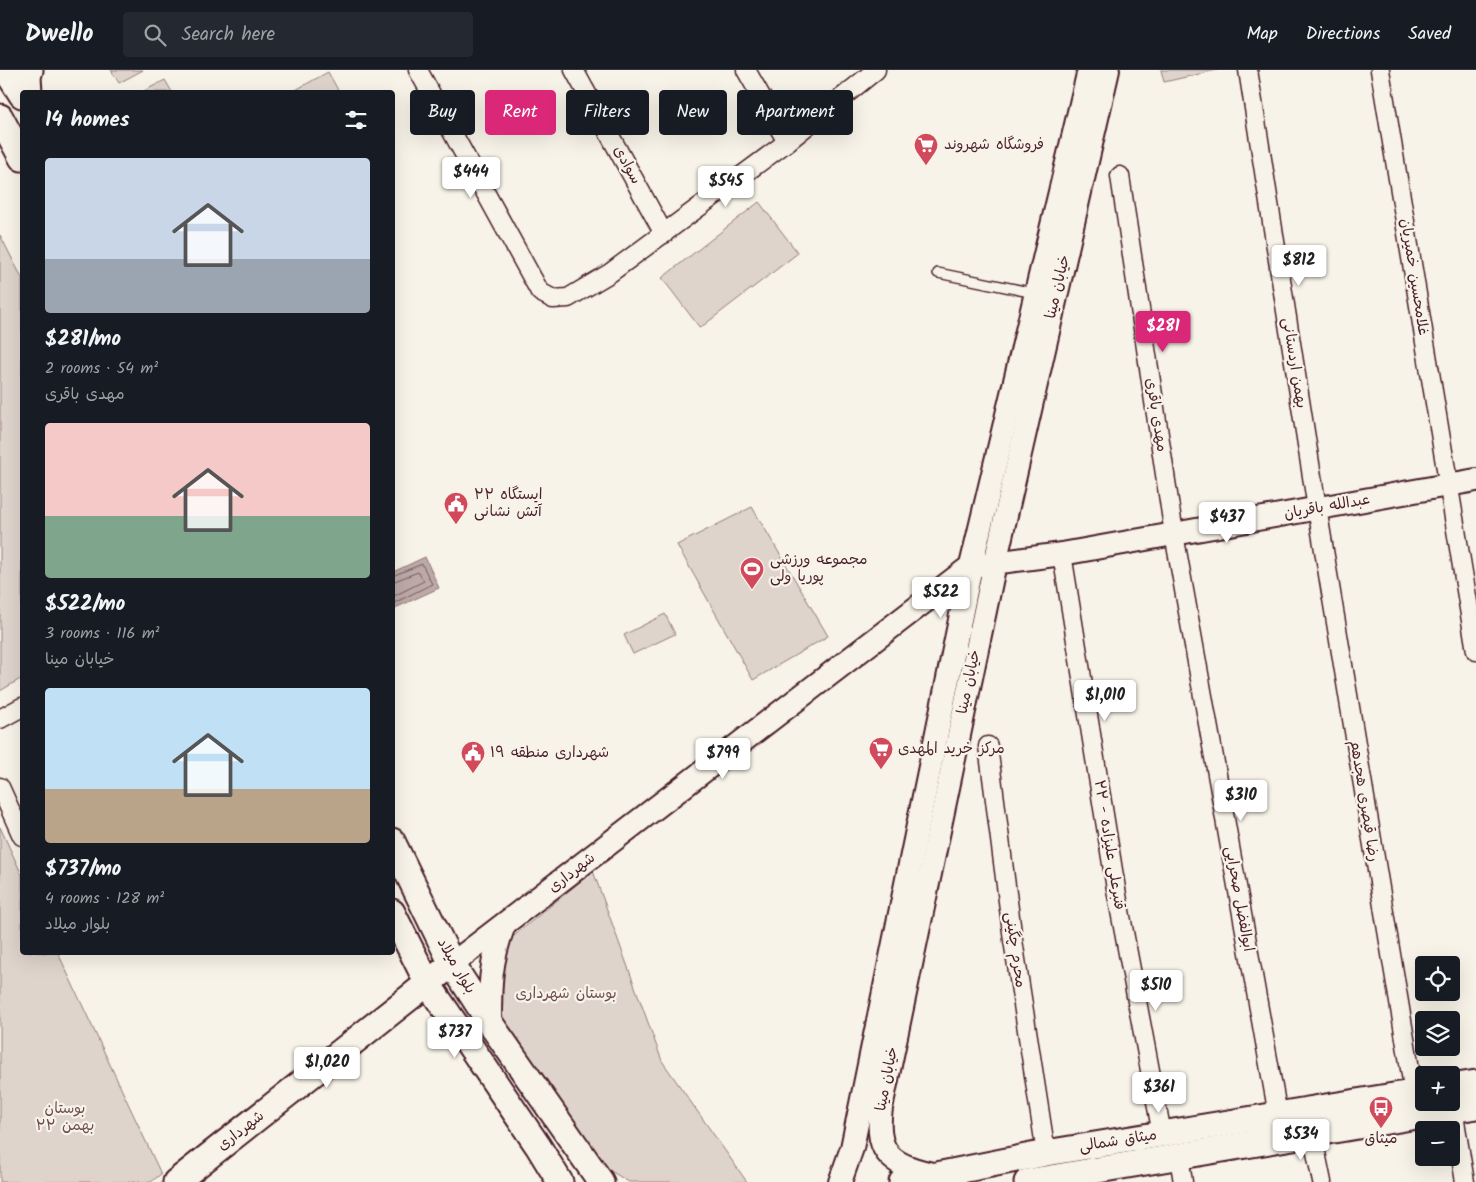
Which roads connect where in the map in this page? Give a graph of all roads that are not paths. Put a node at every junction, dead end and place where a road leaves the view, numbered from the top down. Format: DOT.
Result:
graph roads {
  1 [pos="6,70"];
  2 [pos="30,70"];
  3 [pos="418,70"];
  4 [pos="574,70"];
  5 [pos="746,70"];
  6 [pos="876,70"];
  7 [pos="1089,70"];
  8 [pos="1108,70"];
  9 [pos="1248,70"];
  10 [pos="1380,70"];
  11 [pos="29,90"];
  12 [pos="20,92"];
  13 [pos="0,117"];
  14 [pos="787,142"];
  15 [pos="20,154"];
  16 [pos="1120,176"];
  17 [pos="664,234"];
  18 [pos="938,273"];
  19 [pos="1034,293"];
  20 [pos="1476,480"];
  21 [pos="1448,485"];
  22 [pos="1317,508"];
  23 [pos="1174,534"];
  24 [pos="1062,554"];
  25 [pos="995,563"];
  26 [pos="971,566"];
  27 [pos="1476,651"];
  28 [pos="20,708"];
  29 [pos="0,719"];
  30 [pos="988,746"];
  31 [pos="0,787"];
  32 [pos="20,832"];
  33 [pos="395,847"];
  34 [pos="395,918"];
  35 [pos="504,925"];
  36 [pos="452,964"];
  37 [pos="428,984"];
  38 [pos="490,1023"];
  39 [pos="1415,1069"];
  40 [pos="1476,1083"];
  41 [pos="1415,1093"];
  42 [pos="1460,1100"];
  43 [pos="1415,1110"];
  44 [pos="1278,1115"];
  45 [pos="1312,1133"];
  46 [pos="1162,1134"];
  47 [pos="1046,1153"];
  48 [pos="1179,1158"];
  49 [pos="936,1175"];
  50 [pos="1034,1181"];
  51 [pos="176,1182"];
  52 [pos="560,1182"];
  53 [pos="601,1182"];
  54 [pos="840,1182"];
  55 [pos="902,1182"];
  56 [pos="1183,1182"];
  57 [pos="1322,1182"];
  58 [pos="1465,1182"];
  1 -- 12 [label="main road"];
  2 -- 11 [label="main road"];
  3 -- 17 [label="street"];
  4 -- 17 [label="street, سوادی"];
  5 -- 14 [label="street"];
  6 -- 14 [label="street"];
  7 -- 19 [label="street, خیابان مینا"];
  8 -- 25 [label="street, خیابان مینا"];
  9 -- 22 [label="street, بهمن اردستانی"];
  10 -- 21 [label="street, غلامحسین خمیریان"];
  13 -- 15 [label="main road"];
  14 -- 17 [label="street"];
  16 -- 23 [label="street, مهدی باقری"];
  18 -- 19 [label="lane"];
  19 -- 26 [label="street, خیابان مینا"];
  20 -- 21 [label="street, عبدالله باقریان"];
  21 -- 22 [label="street, عبدالله باقریان"];
  21 -- 27 [label="street, غلامحسین خمیریان"];
  22 -- 23 [label="street, عبدالله باقریان"];
  22 -- 39 [label="street, رضا قیصری هجدهم"];
  23 -- 24 [label="street, عبدالله باقریان"];
  23 -- 44 [label="street, ابوالفضل صحرایی"];
  24 -- 25 [label="street, عبدالله باقریان"];
  24 -- 46 [label="street, قنبرعلی علیزاده - ۲۲"];
  25 -- 26 [label="street, عبدالله باقریان"];
  25 -- 49 [label="street, خیابان مینا"];
  26 -- 35 [label="street, شهرداری"];
  26 -- 54 [label="street, خیابان مینا"];
  28 -- 29 [label="street"];
  30 -- 47 [label="street, محرم چگینی"];
  31 -- 32 [label="street"];
  33 -- 36 [label="main road, بلوار میلاد"];
  34 -- 37 [label="main road, بلوار میلاد"];
  35 -- 36 [label="street, شهرداری"];
  35 -- 38 [label="street"];
  36 -- 37 [label="main road, شهرداری"];
  36 -- 38 [label="main road, بلوار میلاد"];
  37 -- 51 [label="main road, شهرداری"];
  37 -- 52 [label="main road, بلوار میلاد"];
  38 -- 53 [label="main road, بلوار میلاد"];
  40 -- 42 [label="main road, میثاق شمالی"];
  41 -- 44 [label="main road, میثاق شمالی"];
  42 -- 58 [label="street"];
  43 -- 45 [label="main road, میثاق شمالی"];
  44 -- 46 [label="main road, میثاق شمالی"];
  45 -- 48 [label="main road, میثاق شمالی"];
  45 -- 57 [label="street"];
  46 -- 47 [label="main road, میثاق شمالی"];
  47 -- 49 [label="main road, میثاق شمالی"];
  48 -- 50 [label="main road, میثاق شمالی"];
  48 -- 56 [label="street"];
  49 -- 55 [label="main road, میثاق شمالی"];
}
